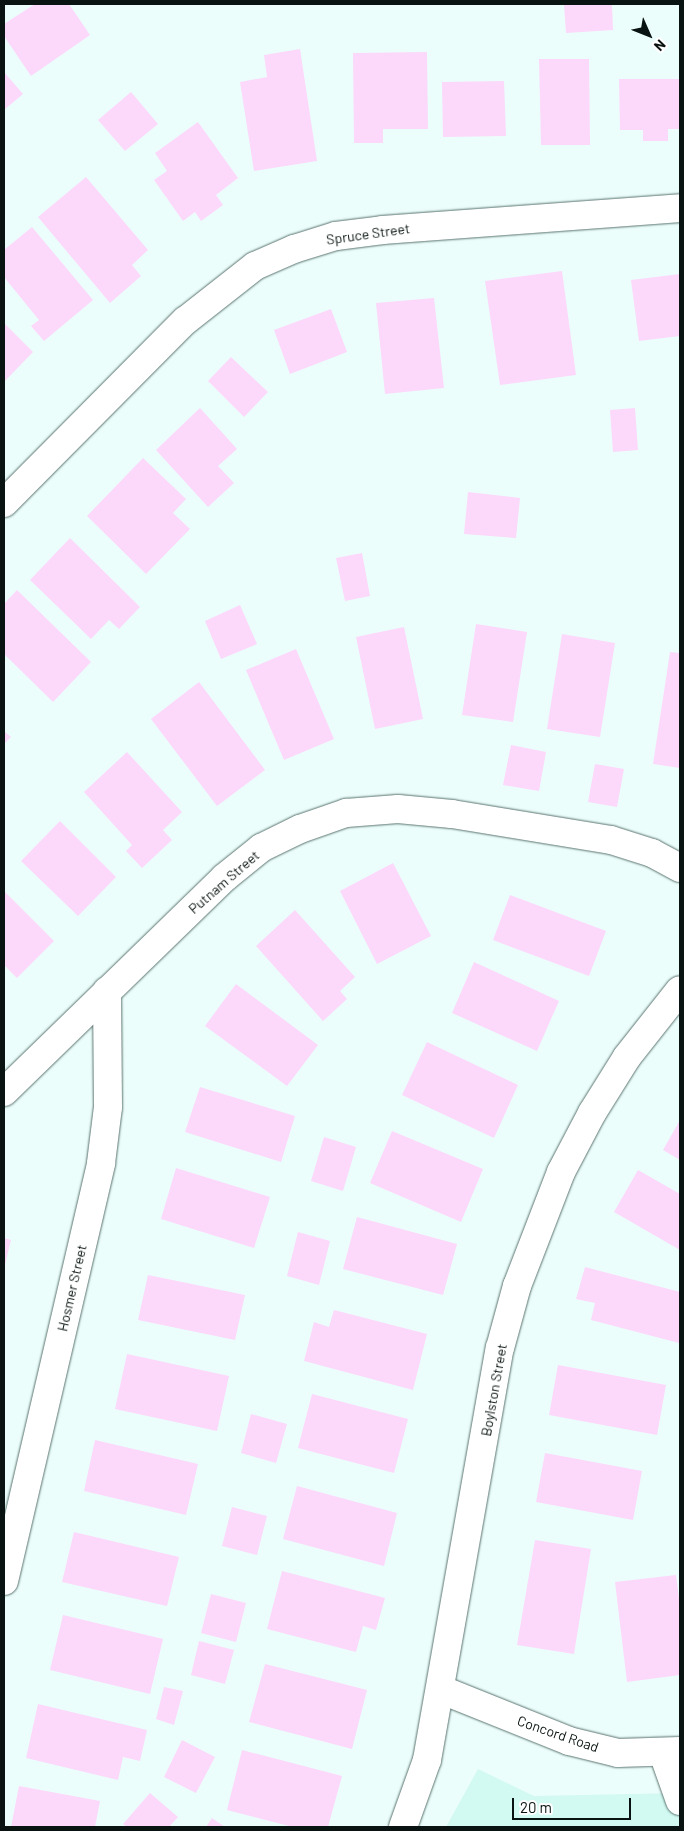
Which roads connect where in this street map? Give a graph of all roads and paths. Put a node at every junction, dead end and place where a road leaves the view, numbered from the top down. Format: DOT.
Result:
graph roads {
  1 [pos="680,208"];
  2 [pos="4,503"];
  3 [pos="680,868"];
  4 [pos="680,990"];
  5 [pos="107,991"];
  6 [pos="4,1092"];
  7 [pos="4,1581"];
  8 [pos="442,1690"];
  9 [pos="672,1752"];
  10 [pos="680,1801"];
  11 [pos="403,1827"];
  1 -- 2 [label="street, Spruce Street"];
  3 -- 5 [label="street, Putnam Street"];
  4 -- 8 [label="street, Boylston Street"];
  5 -- 6 [label="street, Putnam Street"];
  5 -- 7 [label="street, Hosmer Street"];
  8 -- 9 [label="street, Concord Road"];
  8 -- 11 [label="street, Boylston Street"];
  9 -- 10 [label="street"];
}
